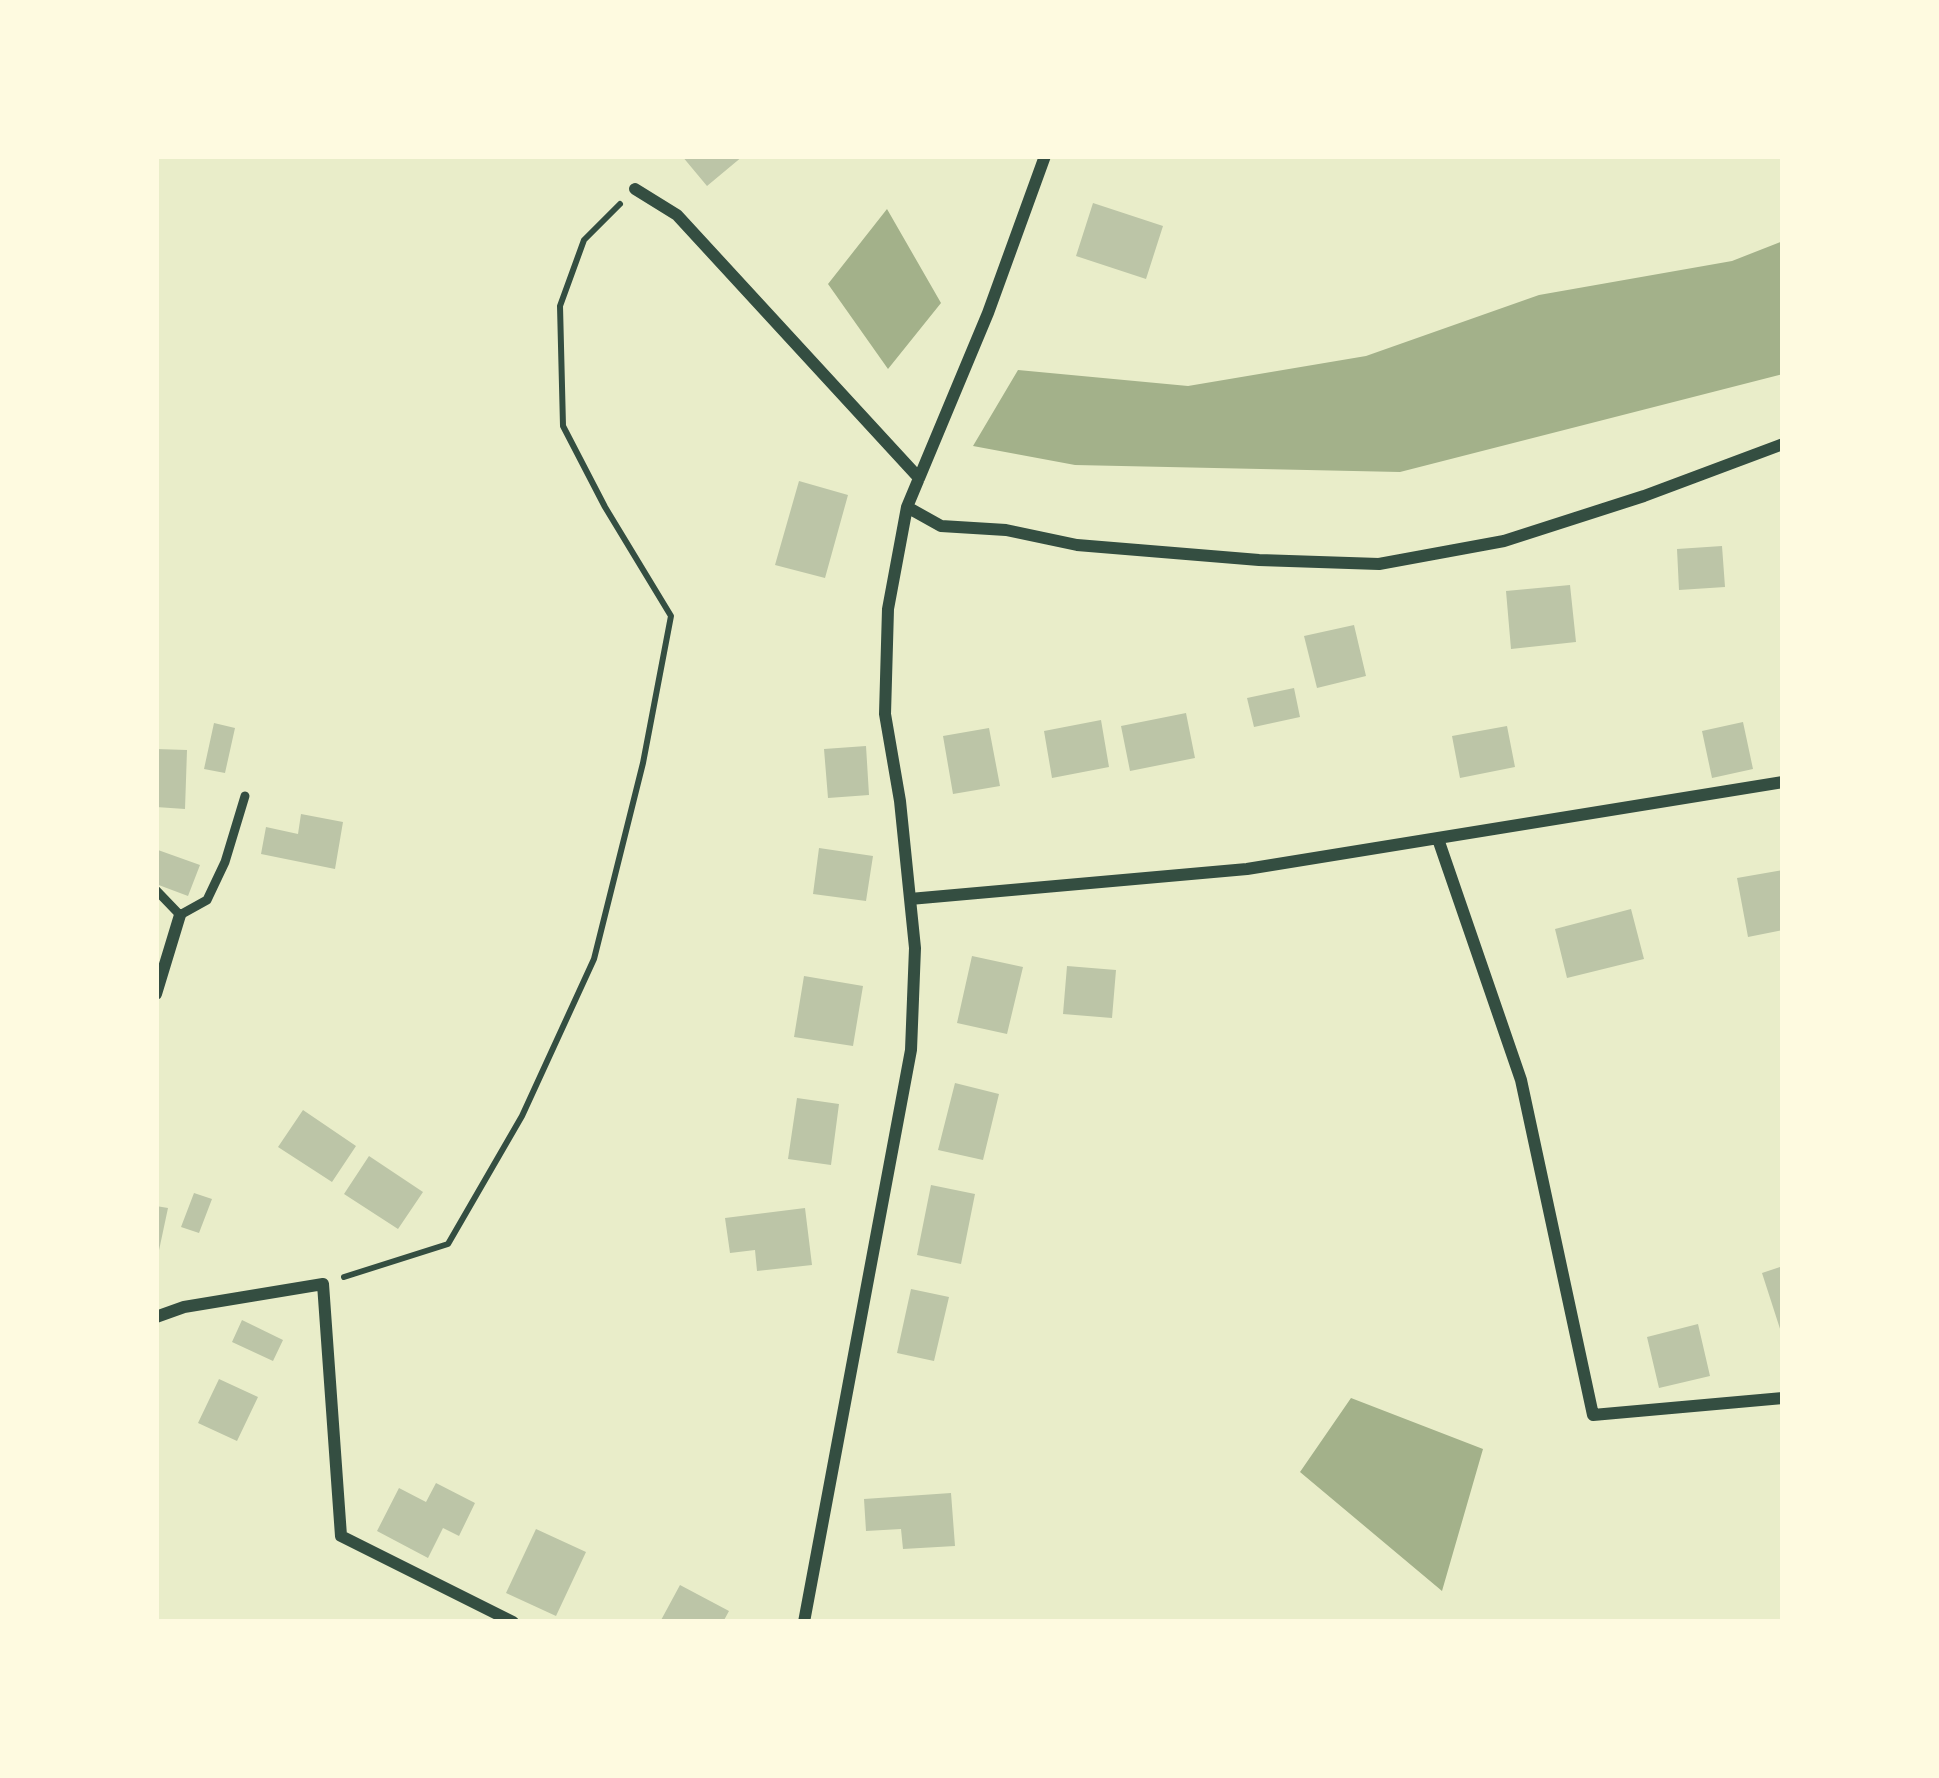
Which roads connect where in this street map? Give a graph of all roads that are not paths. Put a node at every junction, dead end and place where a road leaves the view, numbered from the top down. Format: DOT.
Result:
graph roads {
  1 [pos="1045,156"];
  2 [pos="635,189"];
  3 [pos="1783,444"];
  4 [pos="920,478"];
  5 [pos="908,507"];
  6 [pos="1783,782"];
  7 [pos="245,796"];
  8 [pos="1438,838"];
  9 [pos="156,890"];
  10 [pos="910,898"];
  11 [pos="180,915"];
  12 [pos="156,994"];
  13 [pos="156,1317"];
  14 [pos="1783,1399"];
  15 [pos="513,1622"];
  16 [pos="804,1622"];
  1 -- 4 [label="street"];
  2 -- 4 [label="street"];
  3 -- 5 [label="street"];
  4 -- 5 [label="street"];
  5 -- 10 [label="street"];
  6 -- 8 [label="street"];
  7 -- 11 [label="lane"];
  8 -- 10 [label="street"];
  8 -- 14 [label="street"];
  9 -- 11 [label="lane"];
  10 -- 16 [label="street"];
  11 -- 12 [label="street"];
  13 -- 15 [label="street"];
}
